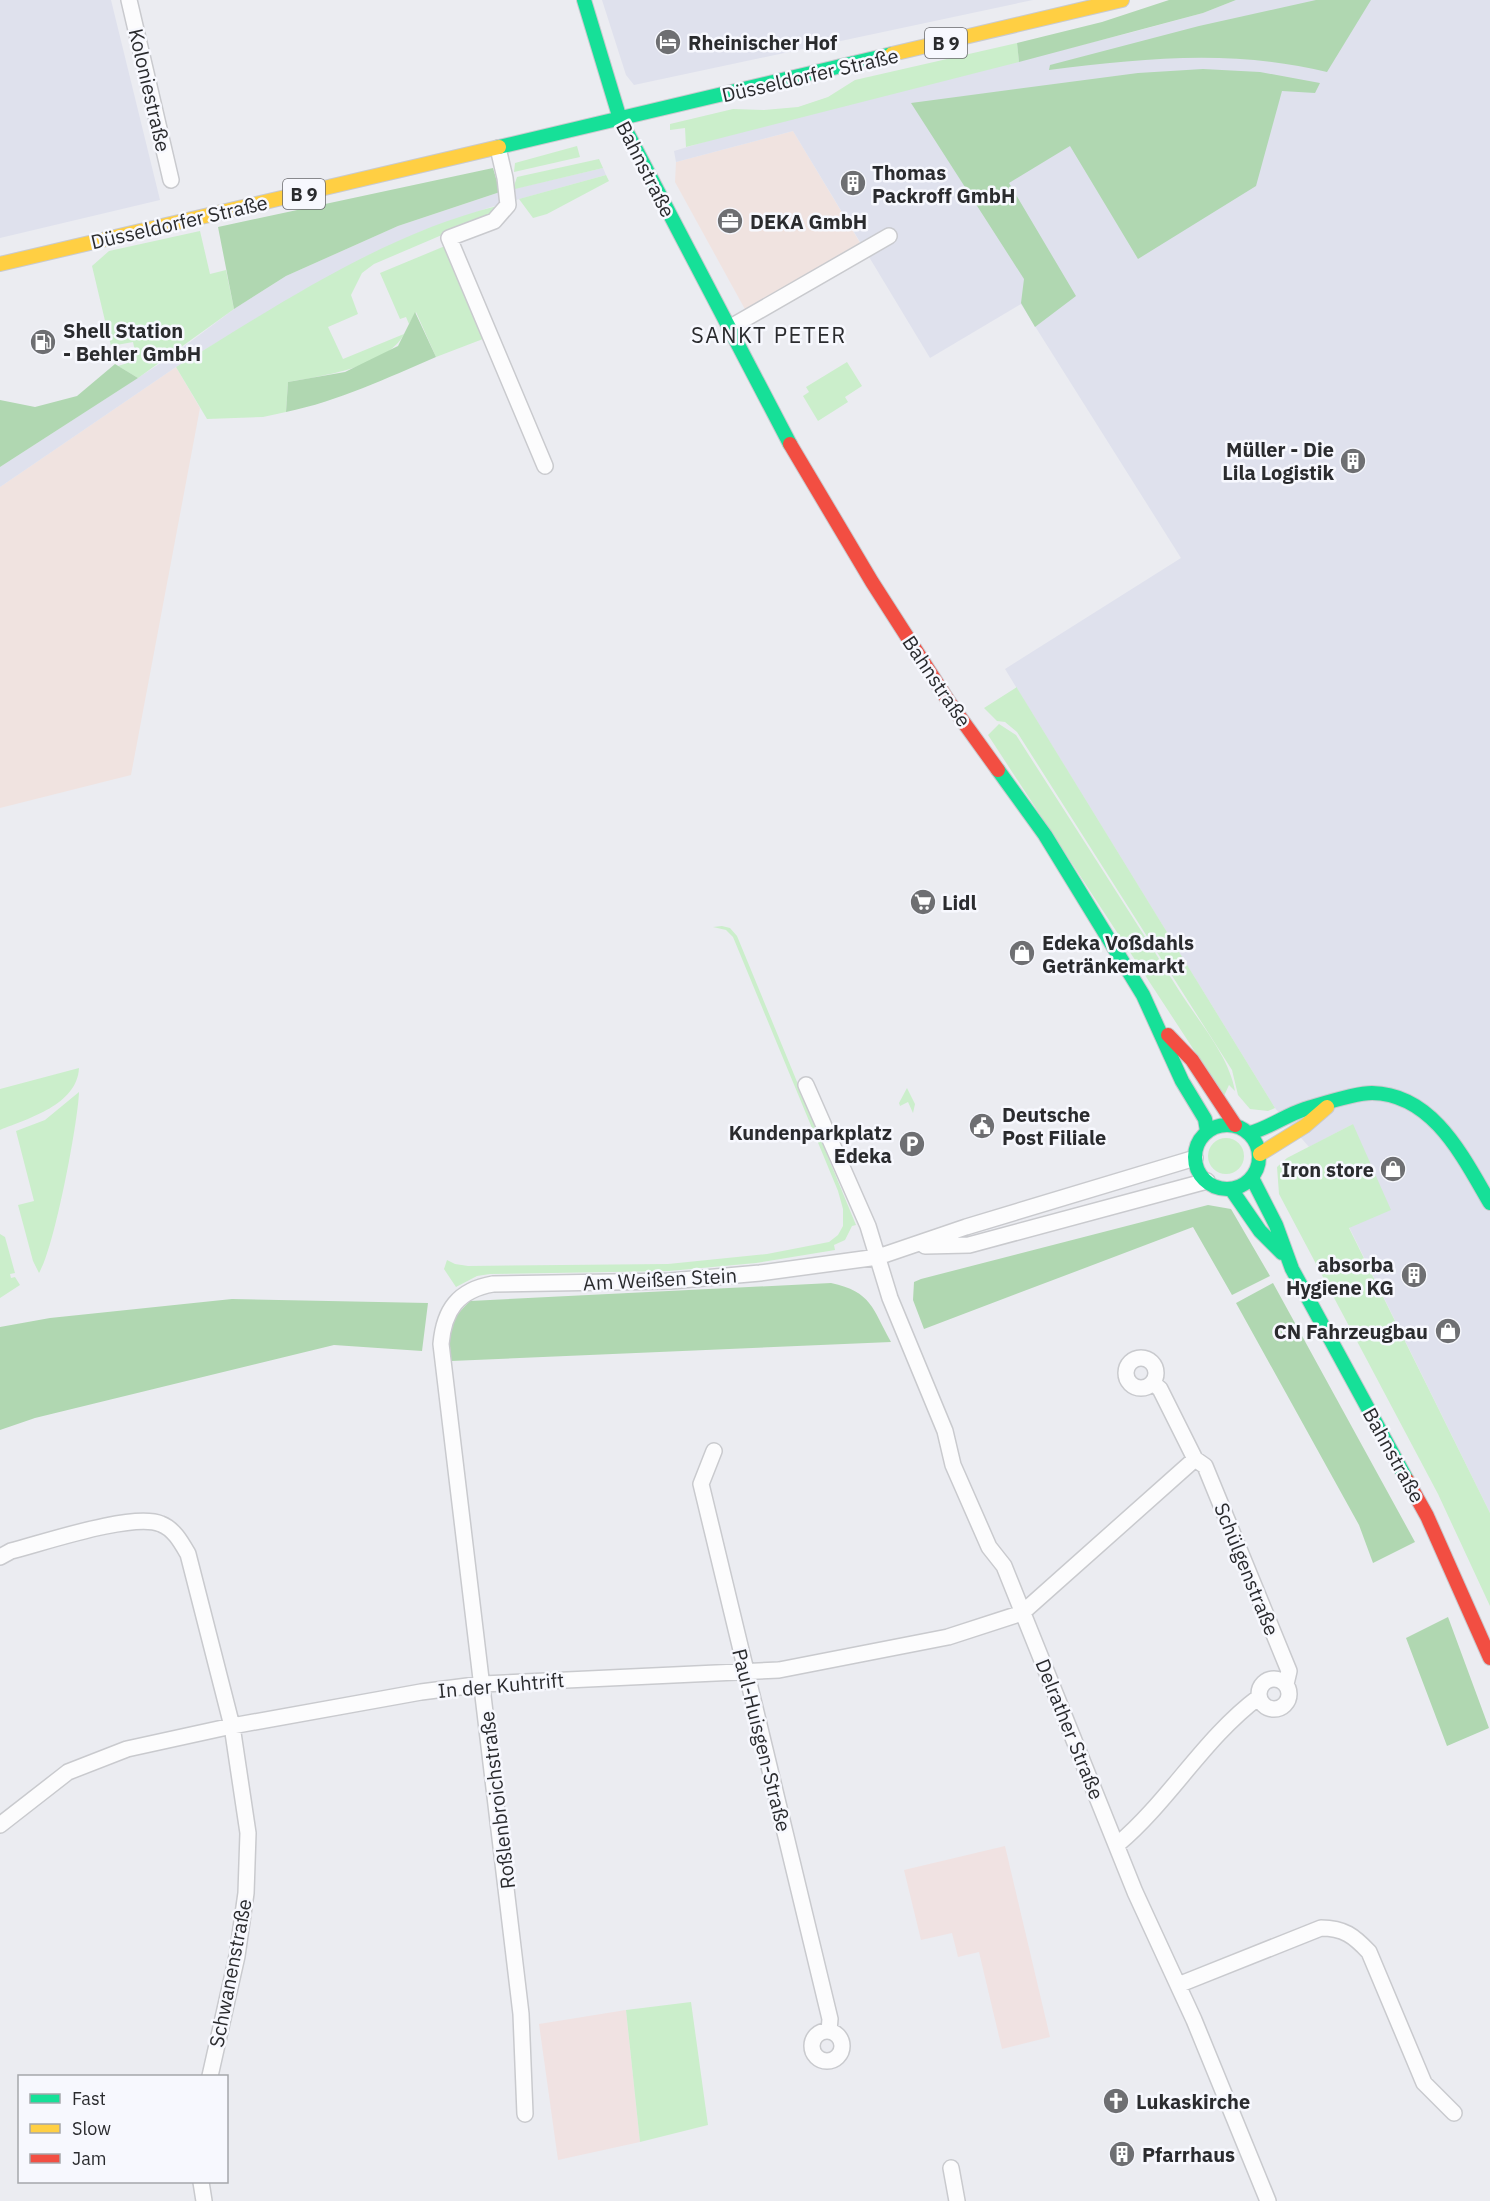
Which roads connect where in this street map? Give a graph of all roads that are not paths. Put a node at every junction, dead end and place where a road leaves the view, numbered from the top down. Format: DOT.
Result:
graph roads {
  1 [pos="129,0"];
  2 [pos="584,0"];
  3 [pos="1122,0"];
  4 [pos="620,119"];
  5 [pos="498,148"];
  6 [pos="171,180"];
  7 [pos="889,236"];
  8 [pos="0,264"];
  9 [pos="729,328"];
  10 [pos="545,466"];
  11 [pos="1158,1025"];
  12 [pos="806,1085"];
  13 [pos="1330,1104"];
  14 [pos="1235,1125"];
  15 [pos="1207,1131"];
  16 [pos="1250,1133"];
  17 [pos="1260,1154"];
  18 [pos="1195,1158"];
  19 [pos="1252,1178"];
  20 [pos="1206,1182"];
  21 [pos="1231,1189"];
  22 [pos="1490,1203"];
  23 [pos="913,1246"];
  24 [pos="878,1257"];
  25 [pos="1286,1257"];
  26 [pos="441,1344"];
  27 [pos="1153,1383"];
  28 [pos="714,1451"];
  29 [pos="1195,1460"];
  30 [pos="0,1557"];
  31 [pos="1022,1613"];
  32 [pos="1490,1658"];
  33 [pos="745,1670"];
  34 [pos="483,1684"];
  35 [pos="1286,1684"];
  36 [pos="1259,1697"];
  37 [pos="232,1726"];
  38 [pos="0,1825"];
  39 [pos="1118,1844"];
  40 [pos="1178,1985"];
  41 [pos="829,2031"];
  42 [pos="210,2075"];
  43 [pos="1454,2113"];
  44 [pos="525,2114"];
  45 [pos="951,2168"];
  46 [pos="201,2183"];
  47 [pos="204,2201"];
  48 [pos="957,2201"];
  49 [pos="1268,2201"];
  1 -- 6 [label="street, Koloniestraße"];
  2 -- 4 [label="street, Bahnstraße"];
  3 -- 4 [label="street, Düsseldorfer Straße / B 9"];
  4 -- 5 [label="street, Düsseldorfer Straße / B 9"];
  4 -- 9 [label="street, Bahnstraße"];
  5 -- 8 [label="street, Düsseldorfer Straße / B 9"];
  5 -- 10 [label="street"];
  7 -- 9 [label="street"];
  9 -- 11 [label="street, Bahnstraße"];
  11 -- 14 [label="street, Bahnstraße"];
  11 -- 15 [label="street, Bahnstraße"];
  12 -- 24 [label="street, Delrather Straße"];
  13 -- 16 [label="street"];
  13 -- 17 [label="street"];
  13 -- 22 [label="street"];
  14 -- 15 [label="street"];
  14 -- 16 [label="street, Bahnstraße"];
  15 -- 18 [label="street"];
  16 -- 17 [label="street"];
  17 -- 19 [label="street"];
  18 -- 20 [label="street"];
  18 -- 23 [label="street, Am Weißen Stein"];
  19 -- 21 [label="street"];
  19 -- 25 [label="street, Bahnstraße"];
  20 -- 21 [label="street"];
  20 -- 23 [label="street, Am Weißen Stein"];
  21 -- 25 [label="street, Bahnstraße"];
  23 -- 24 [label="street, Am Weißen Stein"];
  24 -- 26 [label="street, Am Weißen Stein"];
  24 -- 31 [label="street, Delrather Straße"];
  25 -- 32 [label="street, Bahnstraße"];
  26 -- 34 [label="street, Roßlenbroichstraße"];
  27 -- 29 [label="street, Schülgenstraße"];
  28 -- 33 [label="street, Paul-Huisgen-Straße"];
  29 -- 31 [label="street"];
  29 -- 35 [label="street, Schülgenstraße"];
  30 -- 37 [label="street, Schwanenstraße"];
  31 -- 33 [label="street, In der Kuhtrift"];
  31 -- 39 [label="street, Delrather Straße"];
  33 -- 34 [label="street, In der Kuhtrift"];
  33 -- 41 [label="street, Paul-Huisgen-Straße"];
  34 -- 37 [label="street, In der Kuhtrift"];
  34 -- 44 [label="street, Roßlenbroichstraße"];
  35 -- 36 [label="street"];
  35 -- 36 [label="street"];
  36 -- 39 [label="street"];
  37 -- 38 [label="street, In der Kuhtrift"];
  37 -- 42 [label="street, Schwanenstraße"];
  39 -- 40 [label="street, Delrather Straße"];
  40 -- 43 [label="street"];
  40 -- 49 [label="street, Delrather Straße"];
  45 -- 48 [label="street"];
  46 -- 47 [label="street"];
}
